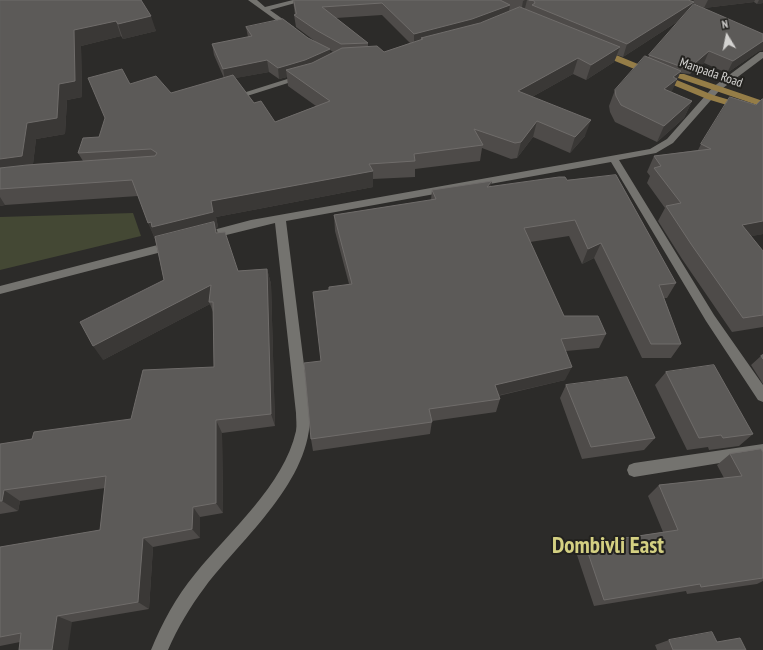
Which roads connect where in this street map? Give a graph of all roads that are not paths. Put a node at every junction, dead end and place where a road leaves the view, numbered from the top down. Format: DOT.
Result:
graph roads {
  1 [pos="252,0"];
  2 [pos="302,0"];
  3 [pos="264,9"];
  4 [pos="300,37"];
  5 [pos="596,47"];
  6 [pos="763,54"];
  7 [pos="310,75"];
  8 [pos="247,93"];
  9 [pos="713,93"];
  10 [pos="763,104"];
  11 [pos="763,113"];
  12 [pos="613,158"];
  13 [pos="280,219"];
  14 [pos="0,290"];
  15 [pos="763,396"];
  16 [pos="763,450"];
  17 [pos="634,470"];
  18 [pos="159,650"];
  1 -- 3 [label="street"];
  2 -- 3 [label="street"];
  3 -- 4 [label="street"];
  5 -- 9 [label="main road, Manpada Road"];
  6 -- 9 [label="street"];
  7 -- 8 [label="street"];
  9 -- 10 [label="main road, Manpada Road"];
  9 -- 11 [label="main road, Manpada Road"];
  9 -- 12 [label="street"];
  12 -- 13 [label="street"];
  12 -- 15 [label="street"];
  13 -- 14 [label="street"];
  13 -- 18 [label="street"];
  16 -- 17 [label="street"];
}
